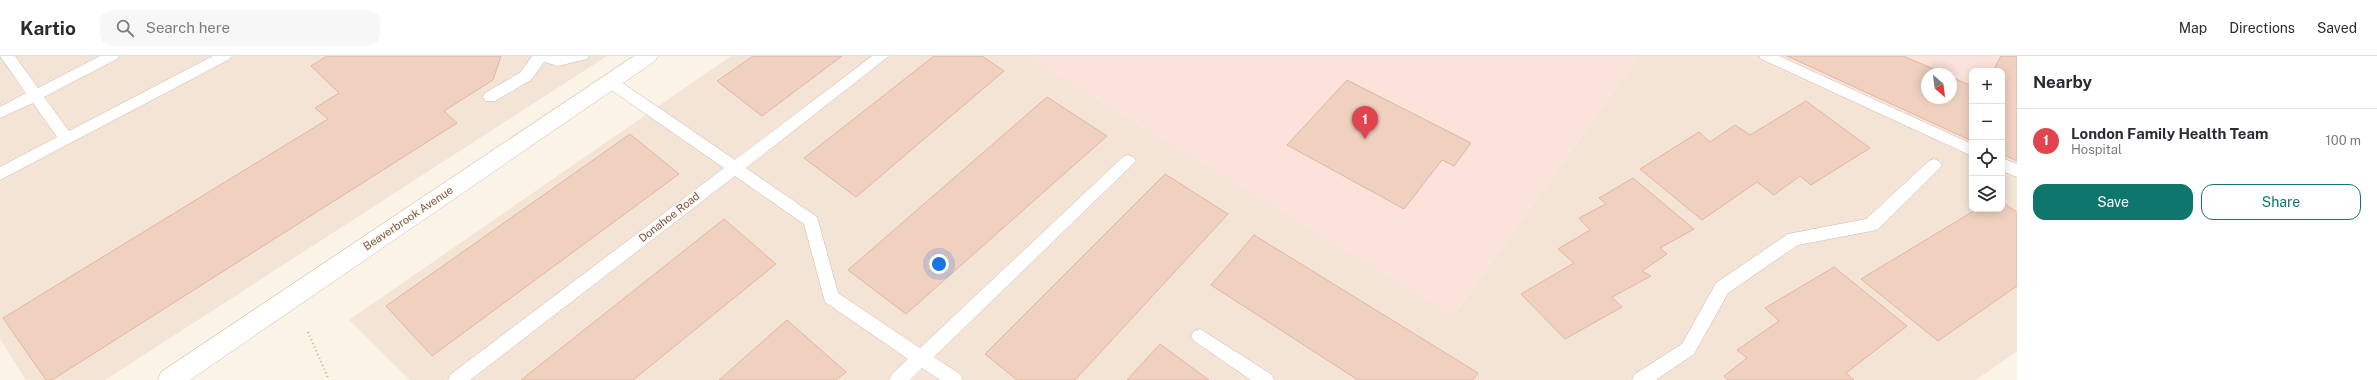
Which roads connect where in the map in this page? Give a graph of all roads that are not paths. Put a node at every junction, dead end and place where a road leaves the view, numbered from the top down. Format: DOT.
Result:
graph roads {
  1 [pos="112,56"];
  2 [pos="225,56"];
  3 [pos="539,56"];
  4 [pos="582,56"];
  5 [pos="648,56"];
  6 [pos="882,56"];
  7 [pos="1766,56"];
  8 [pos="6,60"];
  9 [pos="609,81"];
  10 [pos="36,94"];
  11 [pos="490,97"];
  12 [pos="0,113"];
  13 [pos="68,139"];
  14 [pos="1969,149"];
  15 [pos="1128,161"];
  16 [pos="1934,165"];
  17 [pos="2005,165"];
  18 [pos="733,168"];
  19 [pos="2017,171"];
  20 [pos="0,174"];
  21 [pos="1200,336"];
  22 [pos="921,358"];
  23 [pos="170,380"];
  24 [pos="457,380"];
  25 [pos="898,380"];
  26 [pos="954,380"];
  27 [pos="1265,380"];
  28 [pos="1641,380"];
  1 -- 10 [label="lane"];
  2 -- 13 [label="lane"];
  3 -- 4 [label="lane"];
  3 -- 11 [label="lane"];
  5 -- 9 [label="street, Beaverbrook Avenue"];
  6 -- 18 [label="lane, Donahoe Road"];
  7 -- 14 [label="lane"];
  8 -- 10 [label="lane"];
  9 -- 18 [label="lane"];
  9 -- 23 [label="street, Beaverbrook Avenue"];
  10 -- 12 [label="lane"];
  10 -- 13 [label="lane"];
  13 -- 20 [label="lane"];
  15 -- 22 [label="lane"];
  16 -- 28 [label="lane"];
  17 -- 19 [label="lane"];
  18 -- 22 [label="lane"];
  18 -- 24 [label="lane, Donahoe Road"];
  21 -- 27 [label="lane"];
  22 -- 25 [label="lane"];
  22 -- 26 [label="lane"];
}
